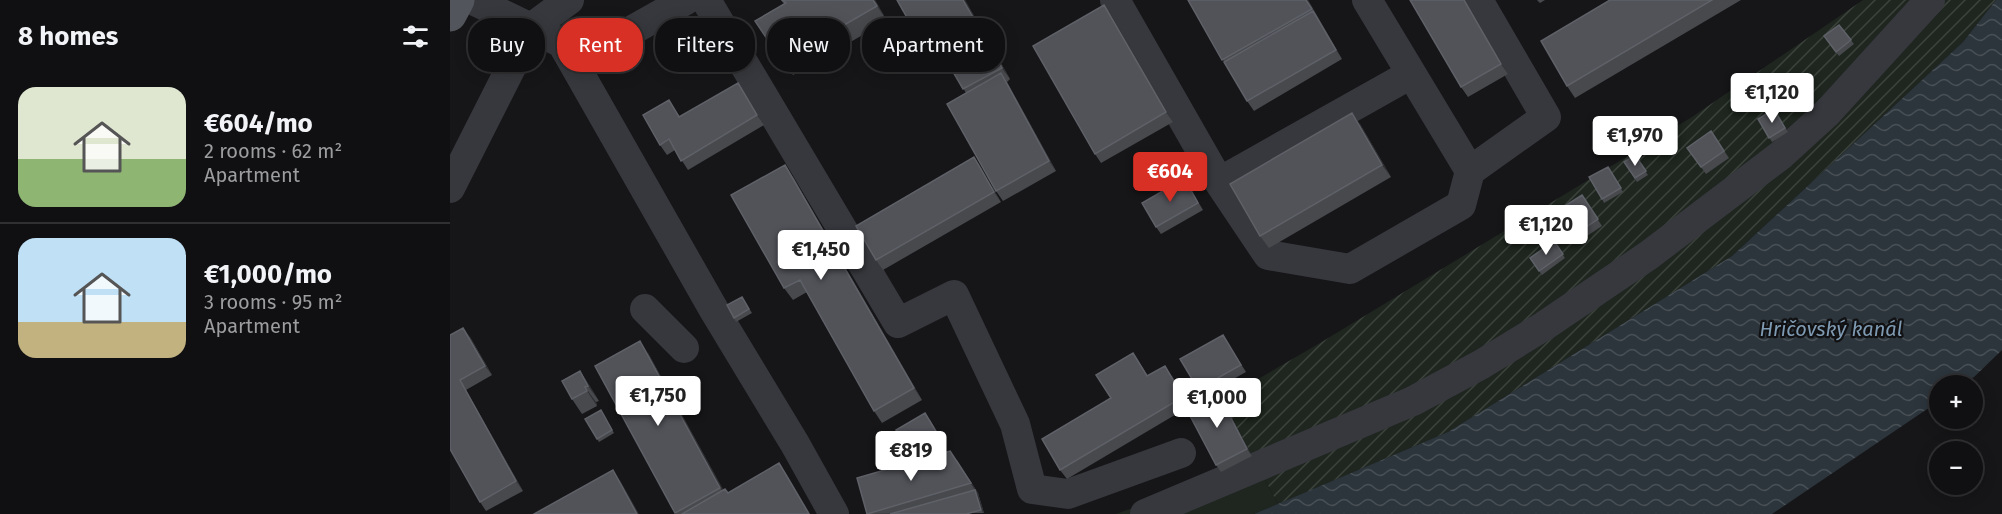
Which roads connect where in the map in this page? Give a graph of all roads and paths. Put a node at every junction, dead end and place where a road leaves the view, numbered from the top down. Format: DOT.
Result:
graph roads {
  1 [pos="458,0"];
  2 [pos="472,0"];
  3 [pos="569,0"];
  4 [pos="686,0"];
  5 [pos="706,0"];
  6 [pos="1115,0"];
  7 [pos="1367,0"];
  8 [pos="1478,0"];
  9 [pos="1930,0"];
  10 [pos="450,15"];
  11 [pos="510,18"];
  12 [pos="545,18"];
  13 [pos="643,24"];
  14 [pos="509,72"];
  15 [pos="579,72"];
  16 [pos="1412,74"];
  17 [pos="1470,171"];
  18 [pos="1219,182"];
  19 [pos="450,188"];
  20 [pos="645,309"];
  21 [pos="684,348"];
  22 [pos="1181,453"];
  23 [pos="834,514"];
  24 [pos="1144,514"];
  1 -- 10 [label="main road"];
  2 -- 11 [label="lane"];
  3 -- 12 [label="lane"];
  4 -- 13 [label="lane"];
  5 -- 22 [label="lane"];
  6 -- 18 [label="lane"];
  7 -- 16 [label="lane"];
  8 -- 17 [label="lane"];
  9 -- 24 [label="lane"];
  14 -- 19 [label="lane"];
  15 -- 23 [label="lane"];
  16 -- 17 [label="lane"];
  16 -- 18 [label="lane"];
  17 -- 18 [label="lane"];
  20 -- 21 [label="lane"];
}
